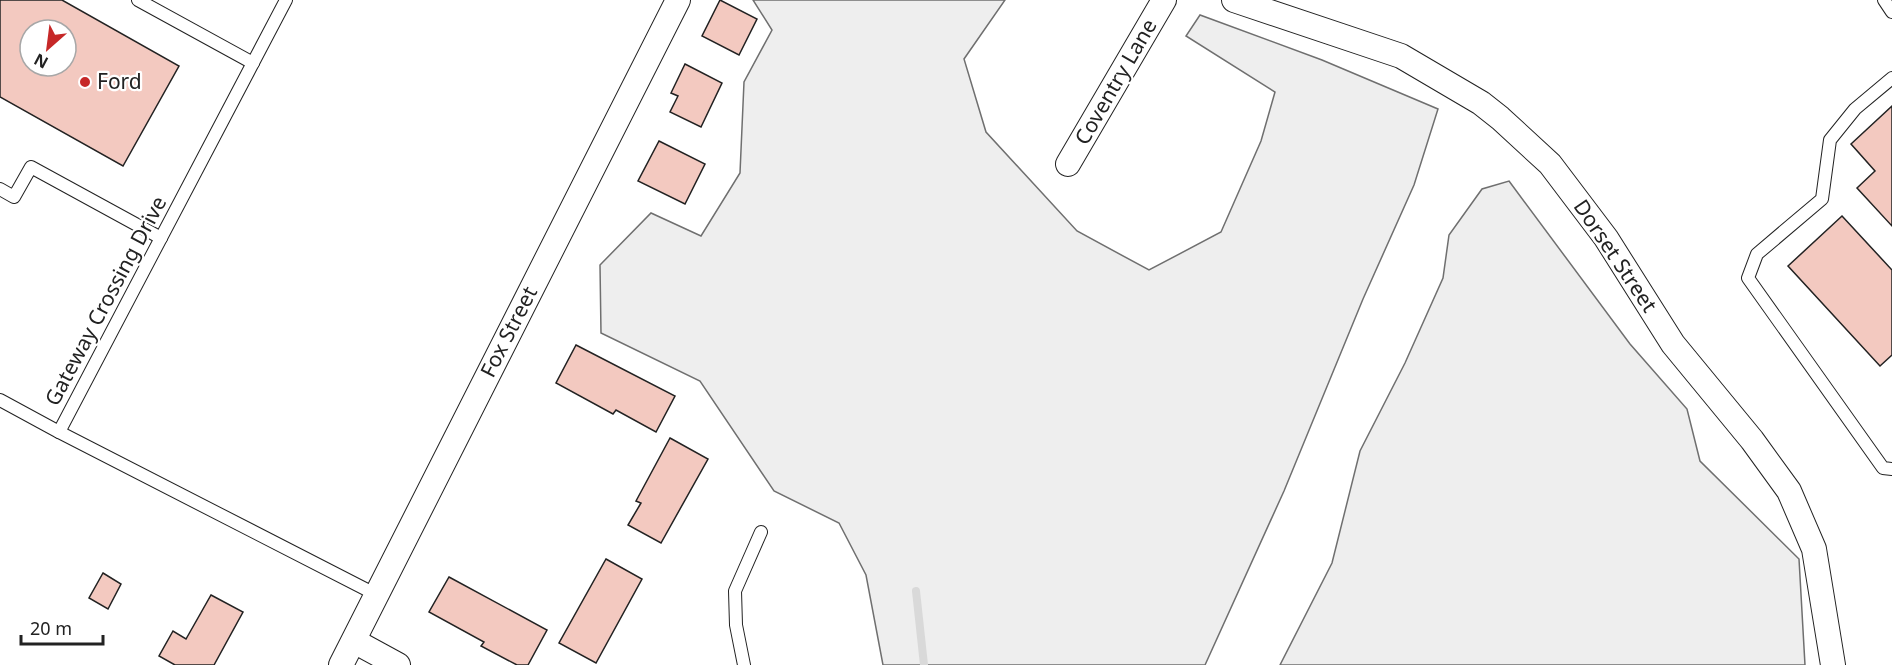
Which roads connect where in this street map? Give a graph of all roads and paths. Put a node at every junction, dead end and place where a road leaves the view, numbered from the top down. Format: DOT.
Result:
graph roads {
  1 [pos="138,0"];
  2 [pos="286,0"];
  3 [pos="678,0"];
  4 [pos="1164,0"];
  5 [pos="1234,0"];
  6 [pos="1884,0"];
  7 [pos="1892,12"];
  8 [pos="253,63"];
  9 [pos="1892,78"];
  10 [pos="1068,164"];
  11 [pos="0,189"];
  12 [pos="161,237"];
  13 [pos="0,400"];
  14 [pos="59,432"];
  15 [pos="1892,469"];
  16 [pos="761,532"];
  17 [pos="377,595"];
  18 [pos="354,641"];
  19 [pos="341,665"];
  20 [pos="398,665"];
  21 [pos="744,665"];
  22 [pos="1833,665"];
  1 -- 8 [label="lane"];
  2 -- 8 [label="lane, Gateway Crossing Drive"];
  3 -- 17 [label="street, Fox Street"];
  4 -- 10 [label="street, Coventry Lane"];
  5 -- 22 [label="street, Dorset Street"];
  6 -- 7 [label="lane"];
  8 -- 12 [label="lane, Gateway Crossing Drive"];
  9 -- 15 [label="lane"];
  11 -- 12 [label="lane"];
  12 -- 14 [label="lane, Gateway Crossing Drive"];
  13 -- 14 [label="lane"];
  14 -- 17 [label="lane, Gateway Crossing Drive"];
  16 -- 21 [label="lane"];
  17 -- 18 [label="street, Fox Street"];
  18 -- 19 [label="street, Fox Street"];
  18 -- 20 [label="street"];
}
